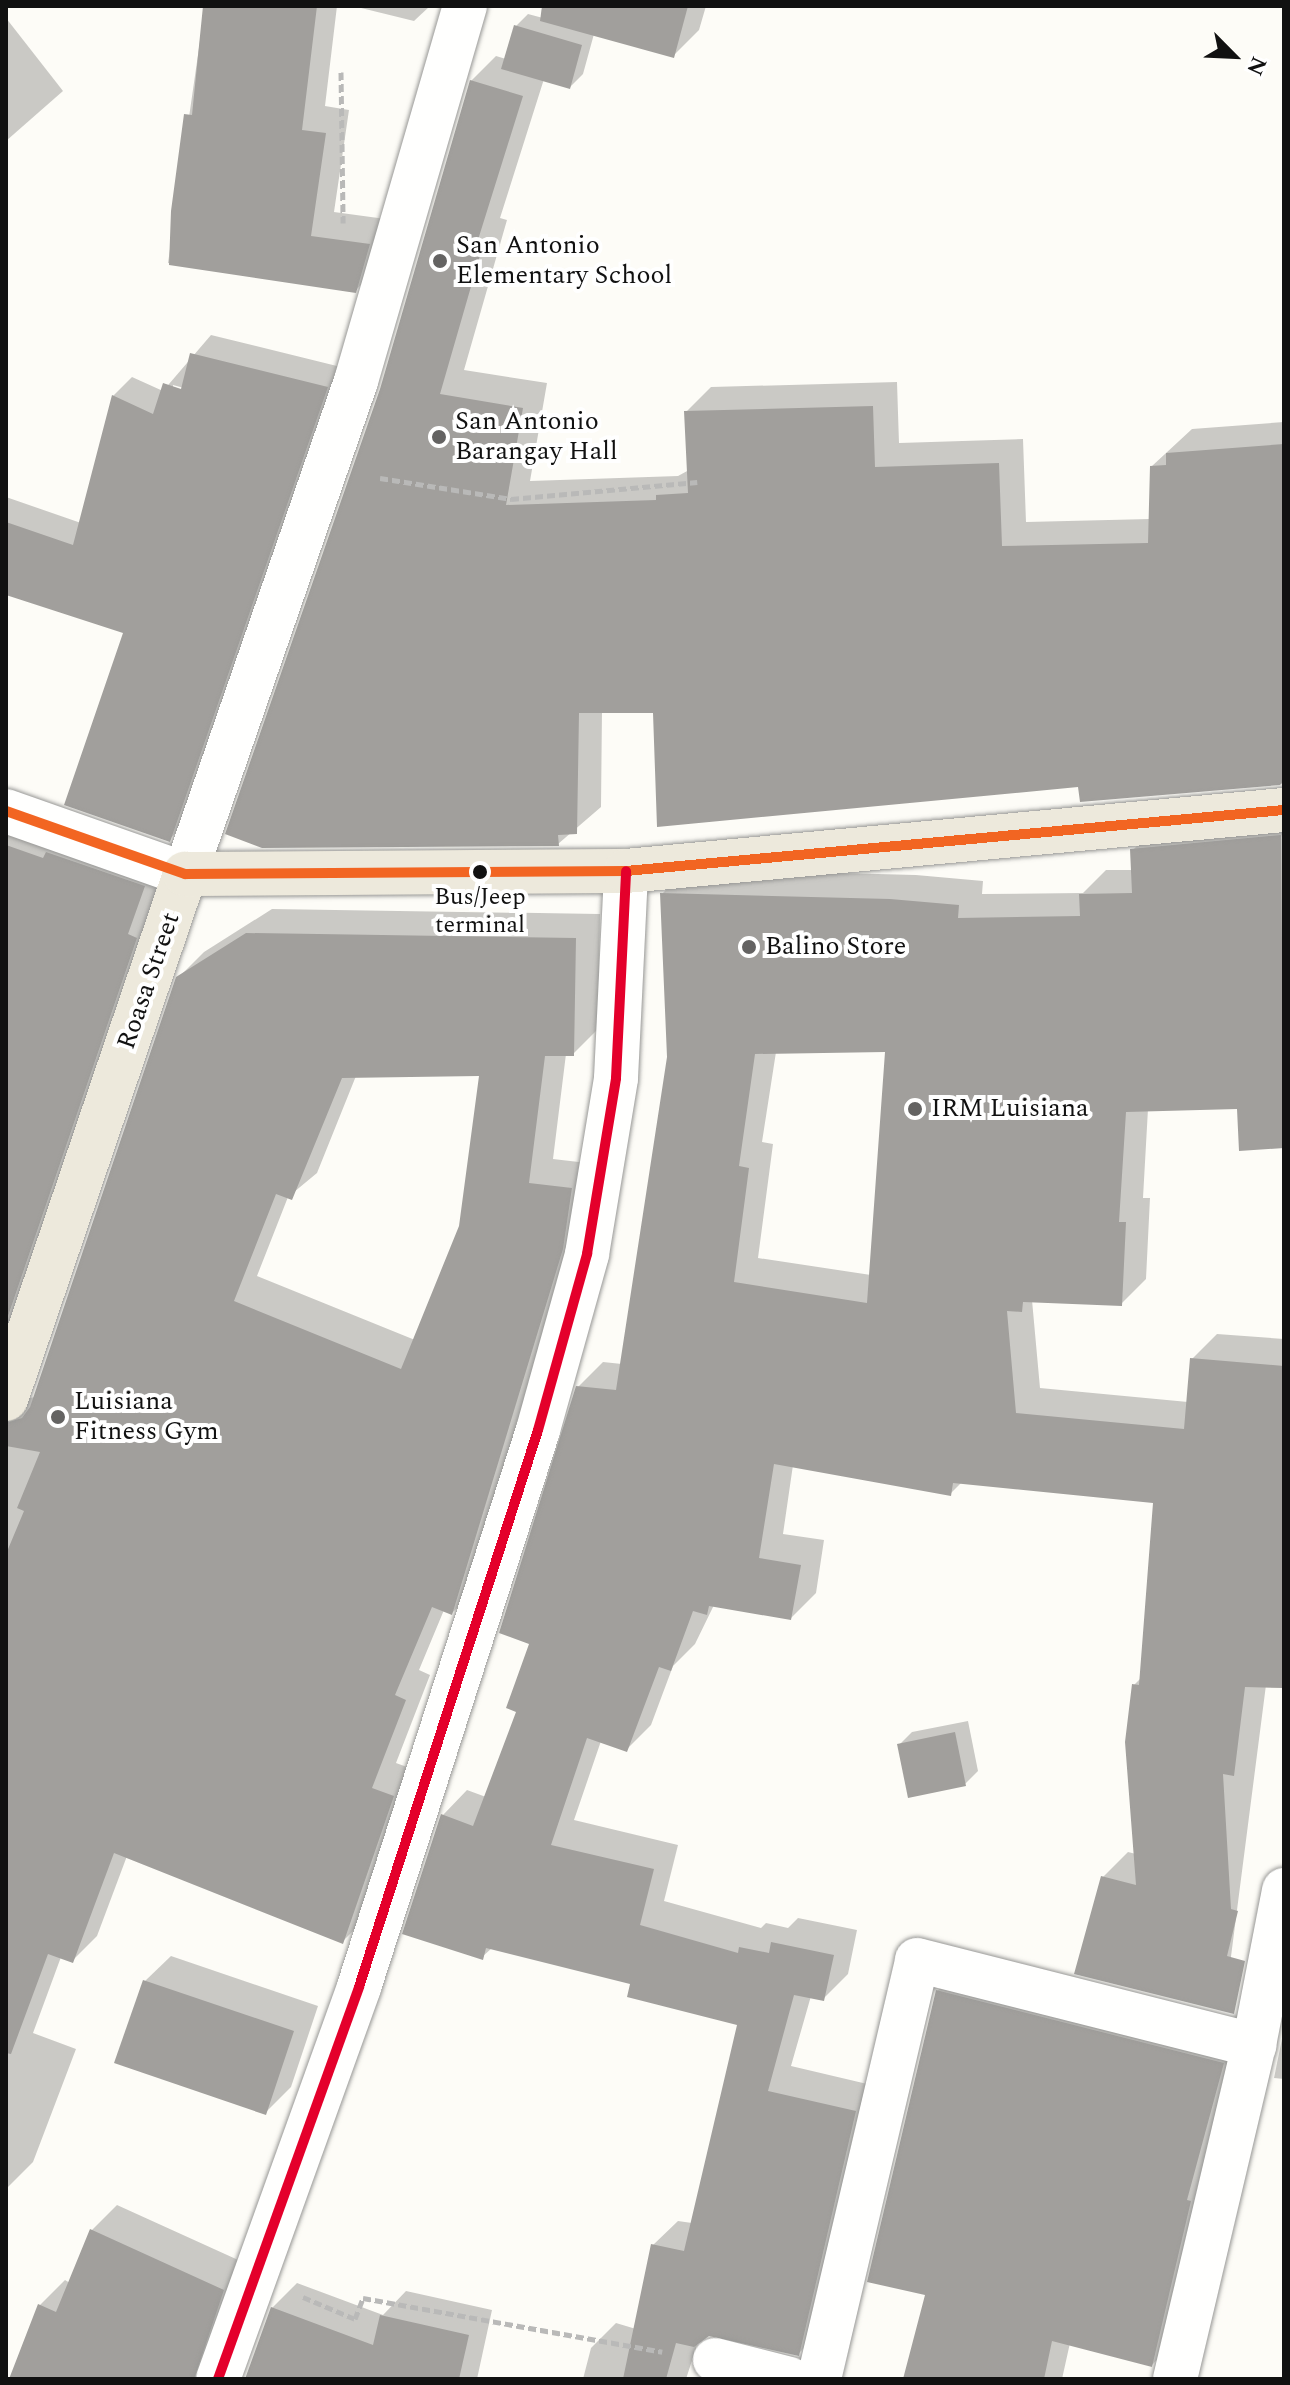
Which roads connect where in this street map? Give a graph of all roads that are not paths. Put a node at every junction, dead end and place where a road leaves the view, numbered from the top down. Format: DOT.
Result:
graph roads {
  1 [pos="465,6"];
  2 [pos="1284,810"];
  3 [pos="6,811"];
  4 [pos="626,871"];
  5 [pos="185,874"];
  6 [pos="6,1399"];
  7 [pos="1284,1890"];
  8 [pos="1254,2045"];
  9 [pos="715,2360"];
  10 [pos="218,2379"];
  11 [pos="790,2379"];
  12 [pos="819,2379"];
  13 [pos="1175,2379"];
  1 -- 5 [label="street, Roasa Street"];
  2 -- 4 [label="main road"];
  3 -- 5 [label="street"];
  4 -- 5 [label="main road"];
  4 -- 10 [label="street"];
  5 -- 6 [label="main road, Roasa Street"];
  7 -- 8 [label="street"];
  8 -- 12 [label="street"];
  8 -- 13 [label="street"];
  9 -- 11 [label="street"];
}
